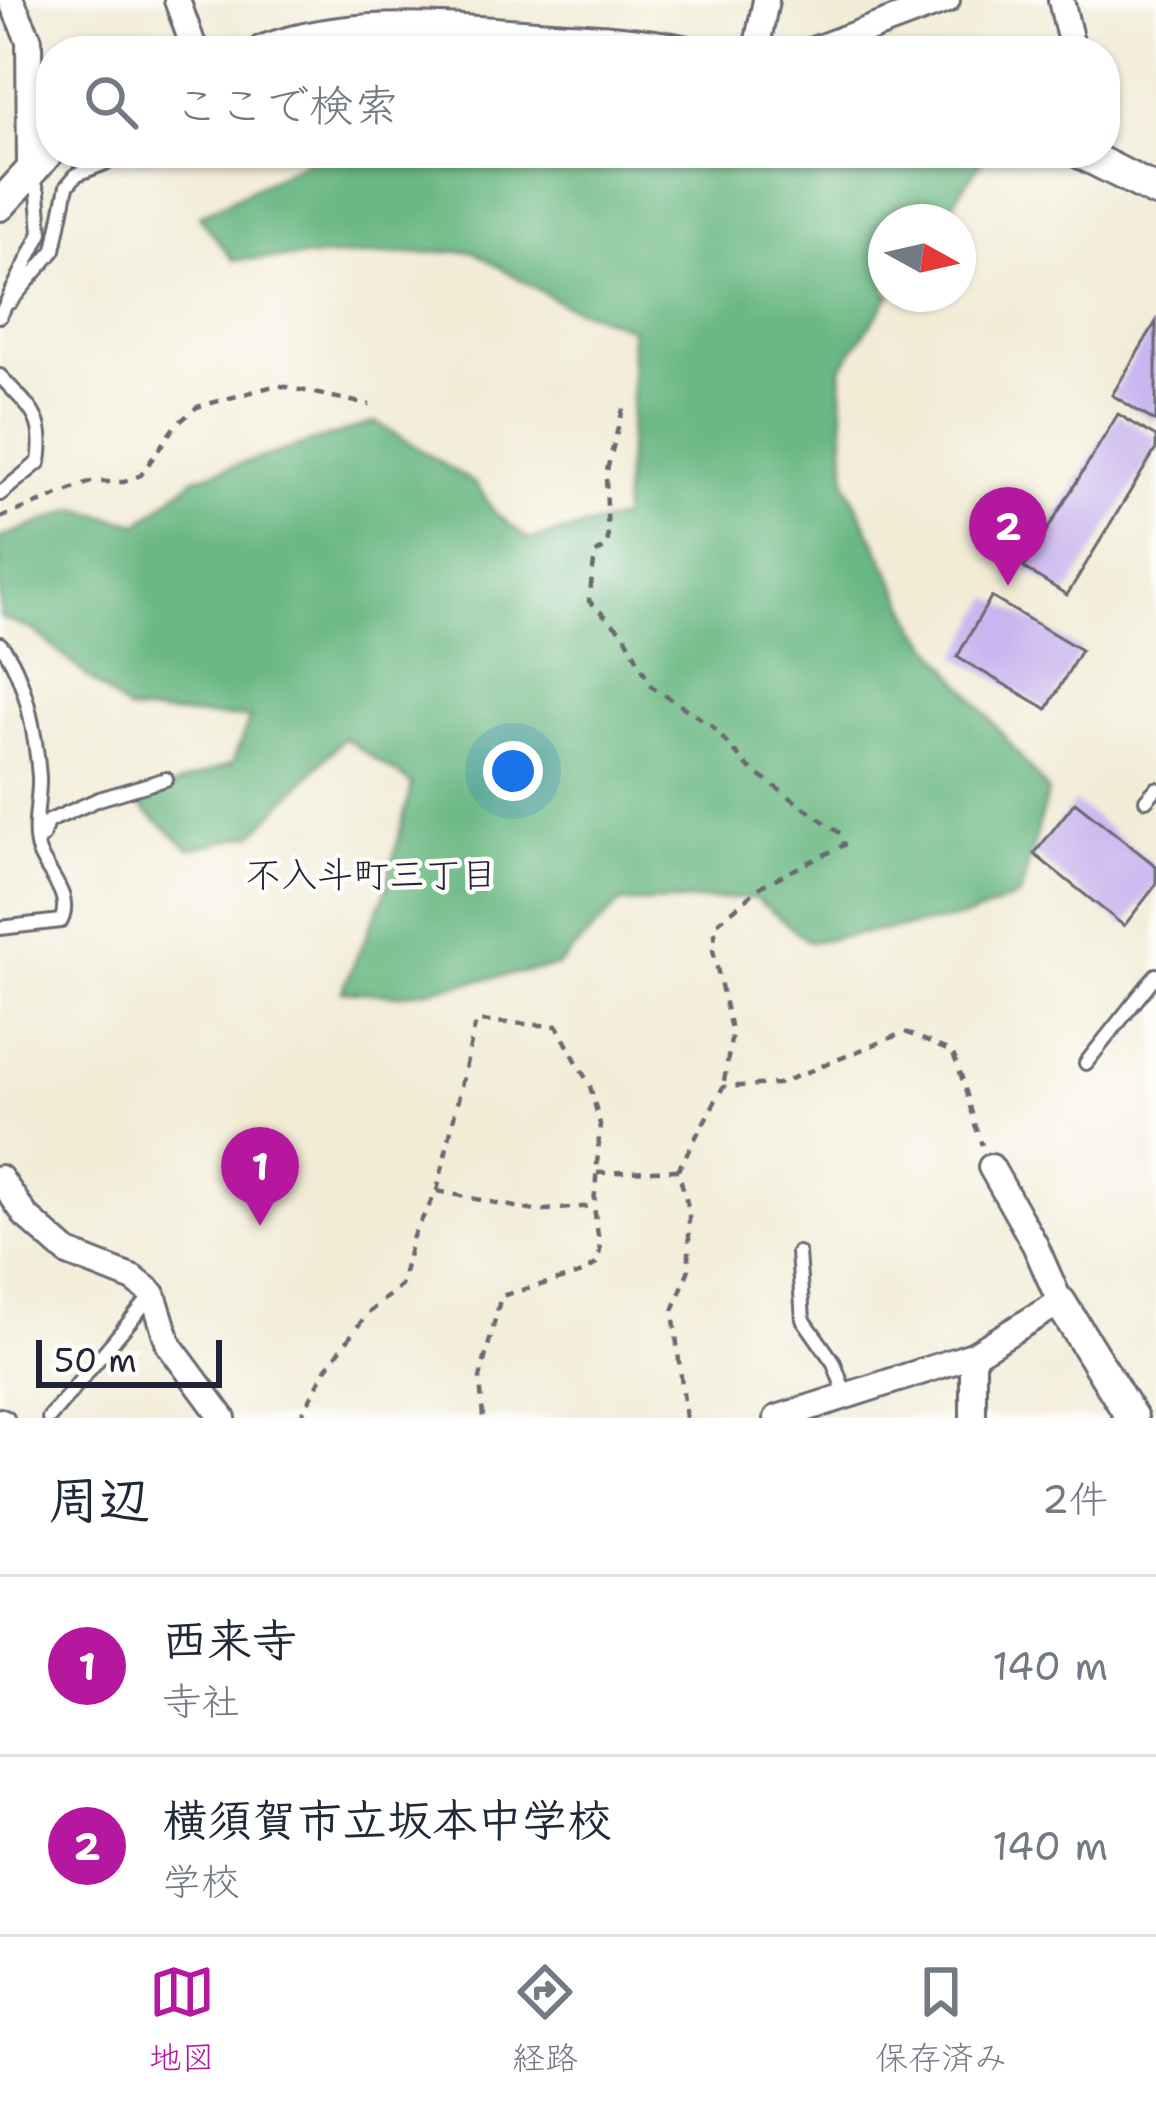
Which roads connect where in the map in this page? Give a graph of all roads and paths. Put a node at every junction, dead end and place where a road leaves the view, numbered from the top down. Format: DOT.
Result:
graph roads {
  1 [pos="11,0"];
  2 [pos="177,0"];
  3 [pos="766,0"];
  4 [pos="947,0"];
  5 [pos="1061,0"];
  6 [pos="190,36"];
  7 [pos="324,36"];
  8 [pos="539,36"];
  9 [pos="759,36"];
  10 [pos="850,36"];
  11 [pos="1069,36"];
  12 [pos="36,116"];
  13 [pos="36,164"];
  14 [pos="39,168"];
  15 [pos="92,168"];
  16 [pos="1114,168"];
  17 [pos="1156,191"];
  18 [pos="0,206"];
  19 [pos="10,302"];
  20 [pos="0,316"];
  21 [pos="0,376"];
  22 [pos="370,405"];
  23 [pos="623,409"];
  24 [pos="0,494"];
  25 [pos="0,518"];
  26 [pos="0,644"];
  27 [pos="166,778"];
  28 [pos="38,850"];
  29 [pos="0,928"];
  30 [pos="1156,975"];
  31 [pos="1086,1063"];
  32 [pos="723,1088"];
  33 [pos="991,1167"];
  34 [pos="678,1170"];
  35 [pos="597,1173"];
  36 [pos="0,1178"];
  37 [pos="437,1191"];
  38 [pos="595,1206"];
  39 [pos="798,1253"];
  40 [pos="153,1294"];
  41 [pos="1060,1302"];
  42 [pos="973,1355"];
  43 [pos="847,1396"];
  44 [pos="49,1418"];
  45 [pos="223,1418"];
  46 [pos="300,1418"];
  47 [pos="483,1418"];
  48 [pos="686,1418"];
  49 [pos="777,1418"];
  50 [pos="973,1418"];
  51 [pos="1132,1418"];
  1 -- 12 [label="street"];
  2 -- 6 [label="street"];
  3 -- 9 [label="street"];
  4 -- 10 [label="street"];
  5 -- 11 [label="street"];
  7 -- 8 [label="street"];
  13 -- 18 [label="street"];
  14 -- 19 [label="lane"];
  15 -- 19 [label="lane"];
  16 -- 17 [label="street"];
  19 -- 20 [label="lane"];
  21 -- 24 [label="lane"];
  22 -- 25 [label="path"];
  23 -- 32 [label="path"];
  26 -- 28 [label="lane"];
  27 -- 28 [label="lane"];
  28 -- 29 [label="lane"];
  30 -- 31 [label="lane"];
  32 -- 33 [label="path"];
  32 -- 34 [label="path"];
  33 -- 41 [label="street"];
  34 -- 35 [label="path"];
  34 -- 48 [label="path"];
  35 -- 37 [label="path"];
  35 -- 38 [label="path"];
  36 -- 40 [label="street"];
  37 -- 38 [label="path"];
  37 -- 46 [label="path"];
  38 -- 47 [label="path"];
  39 -- 43 [label="lane"];
  40 -- 44 [label="lane"];
  40 -- 45 [label="street"];
  41 -- 42 [label="street"];
  41 -- 51 [label="street"];
  42 -- 43 [label="street"];
  42 -- 50 [label="street"];
  43 -- 49 [label="street"];
}
